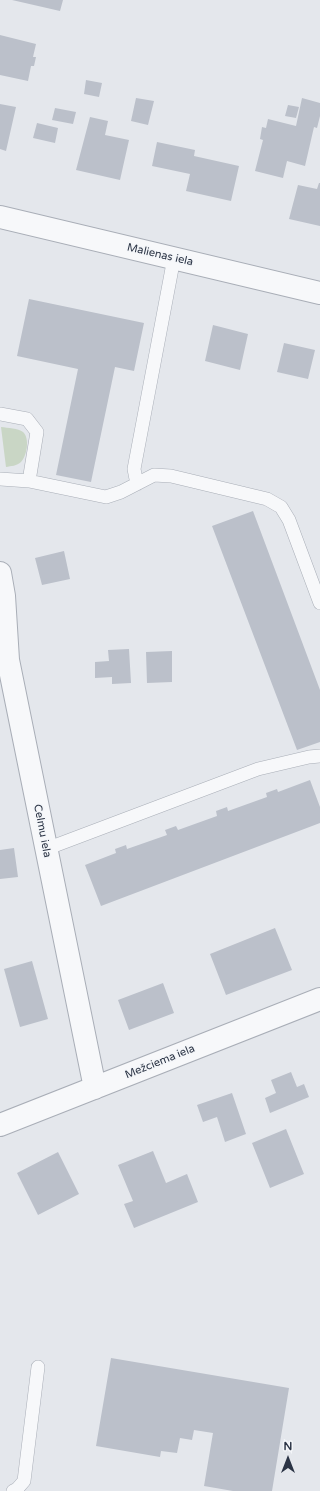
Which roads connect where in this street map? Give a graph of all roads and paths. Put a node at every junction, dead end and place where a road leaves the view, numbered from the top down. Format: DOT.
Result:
graph roads {
  1 [pos="0,217"];
  2 [pos="174,258"];
  3 [pos="320,293"];
  4 [pos="0,414"];
  5 [pos="0,479"];
  6 [pos="29,481"];
  7 [pos="137,484"];
  8 [pos="0,573"];
  9 [pos="320,603"];
  10 [pos="320,756"];
  11 [pos="46,849"];
  12 [pos="320,999"];
  13 [pos="95,1088"];
  14 [pos="0,1125"];
  15 [pos="38,1366"];
  16 [pos="13,1491"];
  1 -- 2 [label="street, Malienas iela"];
  2 -- 3 [label="street, Malienas iela"];
  2 -- 7 [label="lane"];
  4 -- 6 [label="lane"];
  5 -- 6 [label="lane"];
  6 -- 7 [label="lane"];
  7 -- 9 [label="lane"];
  8 -- 11 [label="street, Celmu iela"];
  10 -- 11 [label="lane"];
  11 -- 13 [label="street, Celmu iela"];
  12 -- 13 [label="street, Mežciema iela"];
  13 -- 14 [label="street, Mežciema iela"];
  15 -- 16 [label="lane"];
}
